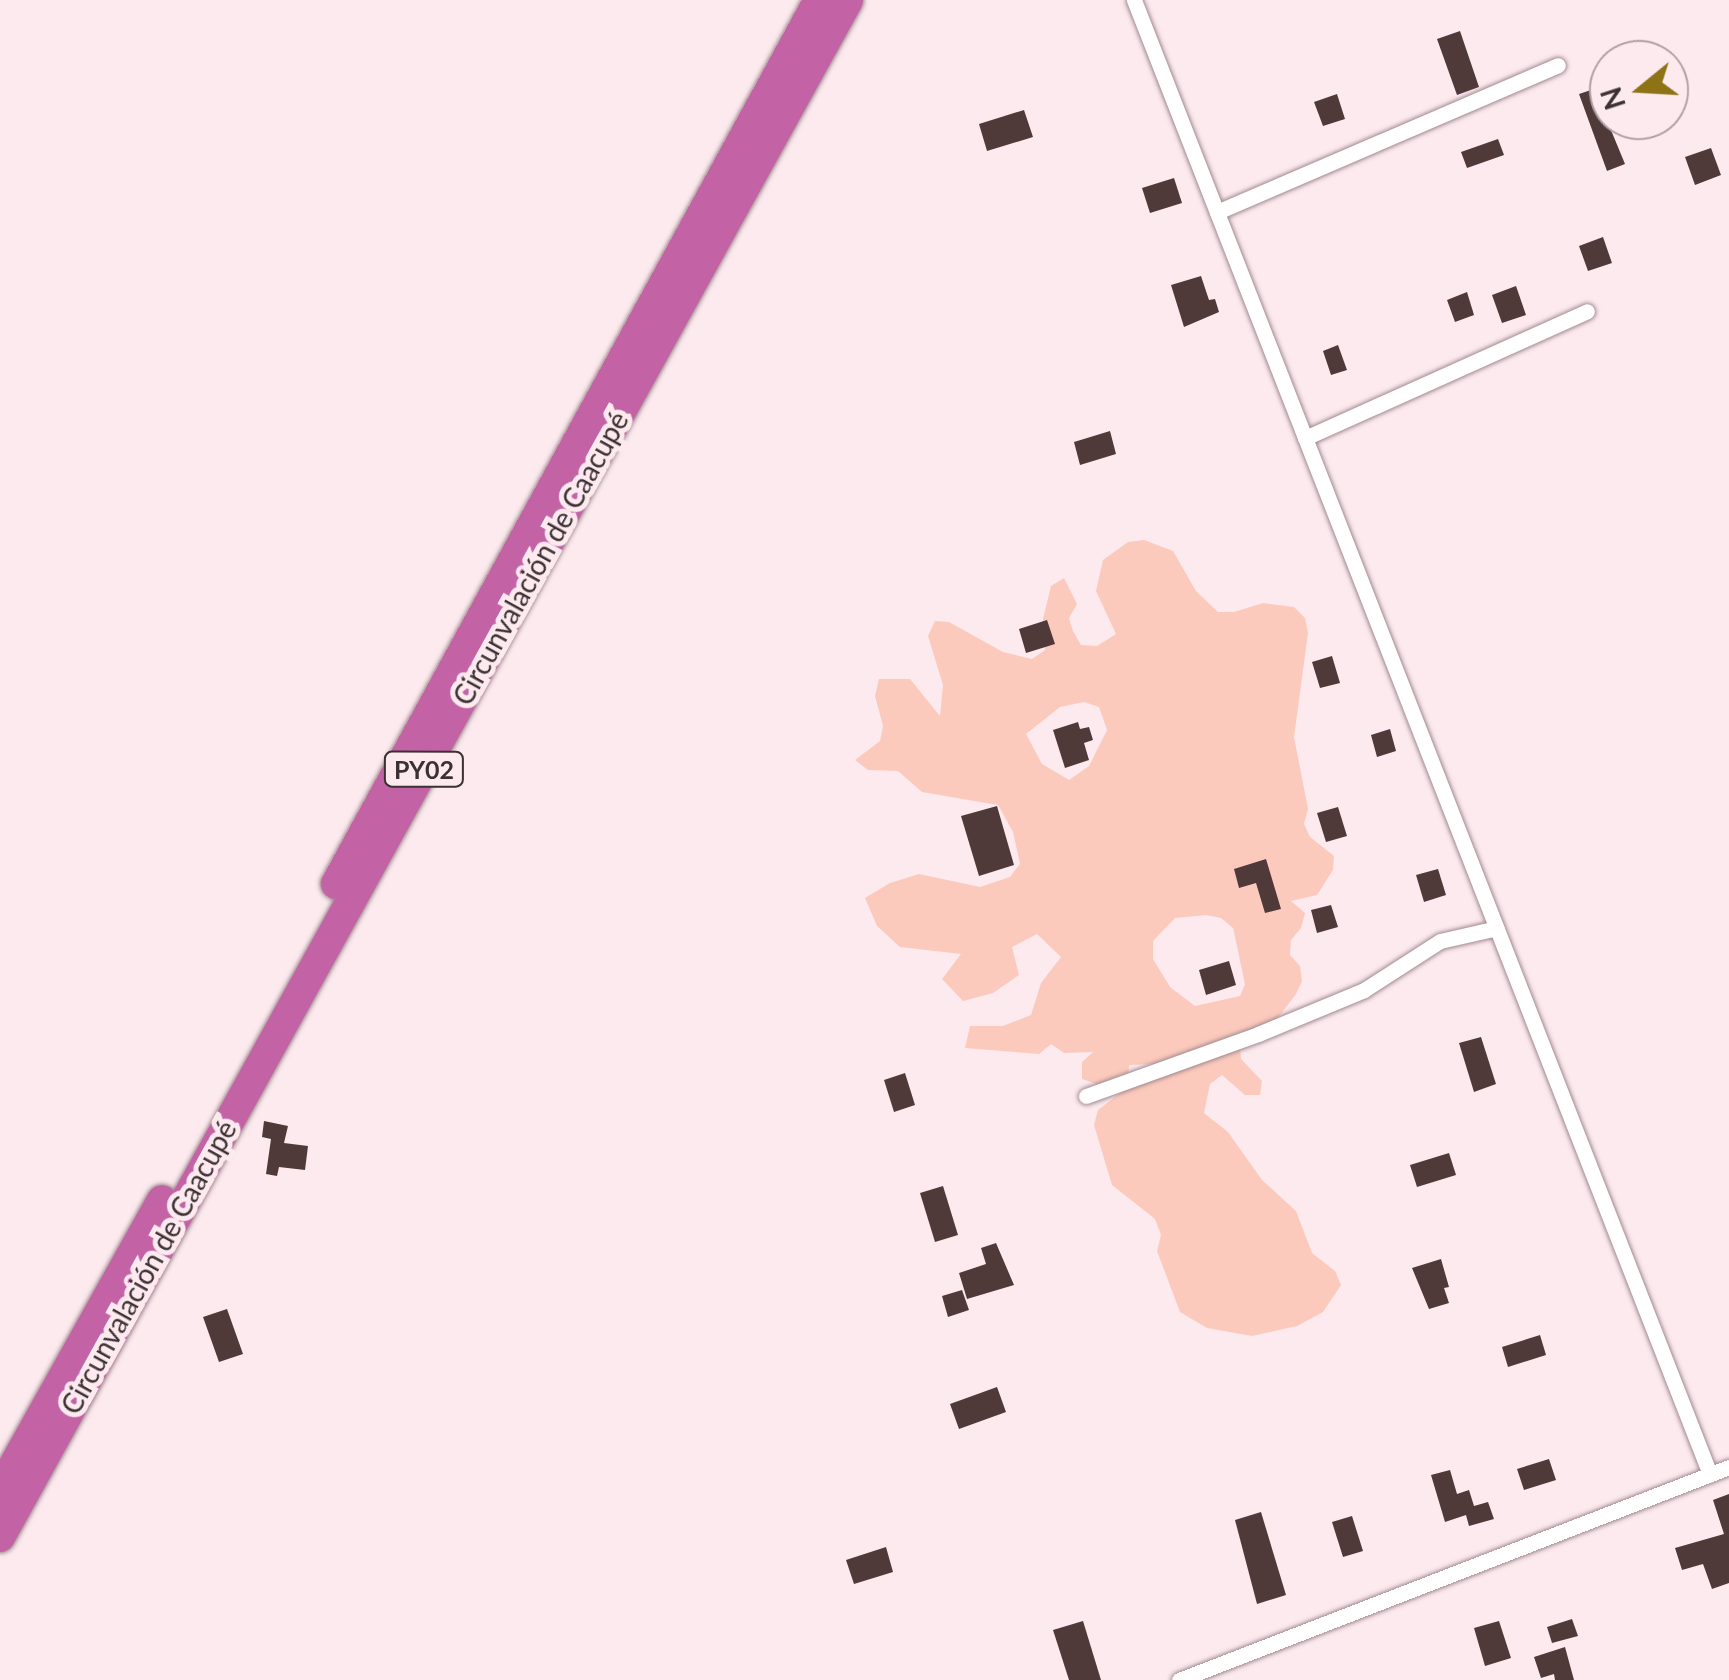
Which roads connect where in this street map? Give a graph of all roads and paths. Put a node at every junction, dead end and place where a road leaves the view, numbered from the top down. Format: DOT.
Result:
graph roads {
  1 [pos="819,0"];
  2 [pos="848,0"];
  3 [pos="1134,0"];
  4 [pos="1558,64"];
  5 [pos="1217,212"];
  6 [pos="1588,311"];
  7 [pos="1305,438"];
  8 [pos="1497,928"];
  9 [pos="1086,1096"];
  10 [pos="1729,1467"];
  11 [pos="1710,1474"];
  12 [pos="0,1490"];
  13 [pos="0,1537"];
  14 [pos="1180,1680"];
  1 -- 12 [label="highway, Circunvalación de Caacupé / PY02"];
  2 -- 13 [label="highway, Circunvalación de Caacupé / PY02"];
  3 -- 5 [label="street"];
  4 -- 5 [label="street"];
  5 -- 7 [label="street"];
  6 -- 7 [label="street"];
  7 -- 8 [label="street"];
  8 -- 9 [label="street"];
  8 -- 11 [label="street"];
  10 -- 11 [label="street"];
  11 -- 14 [label="street"];
}
